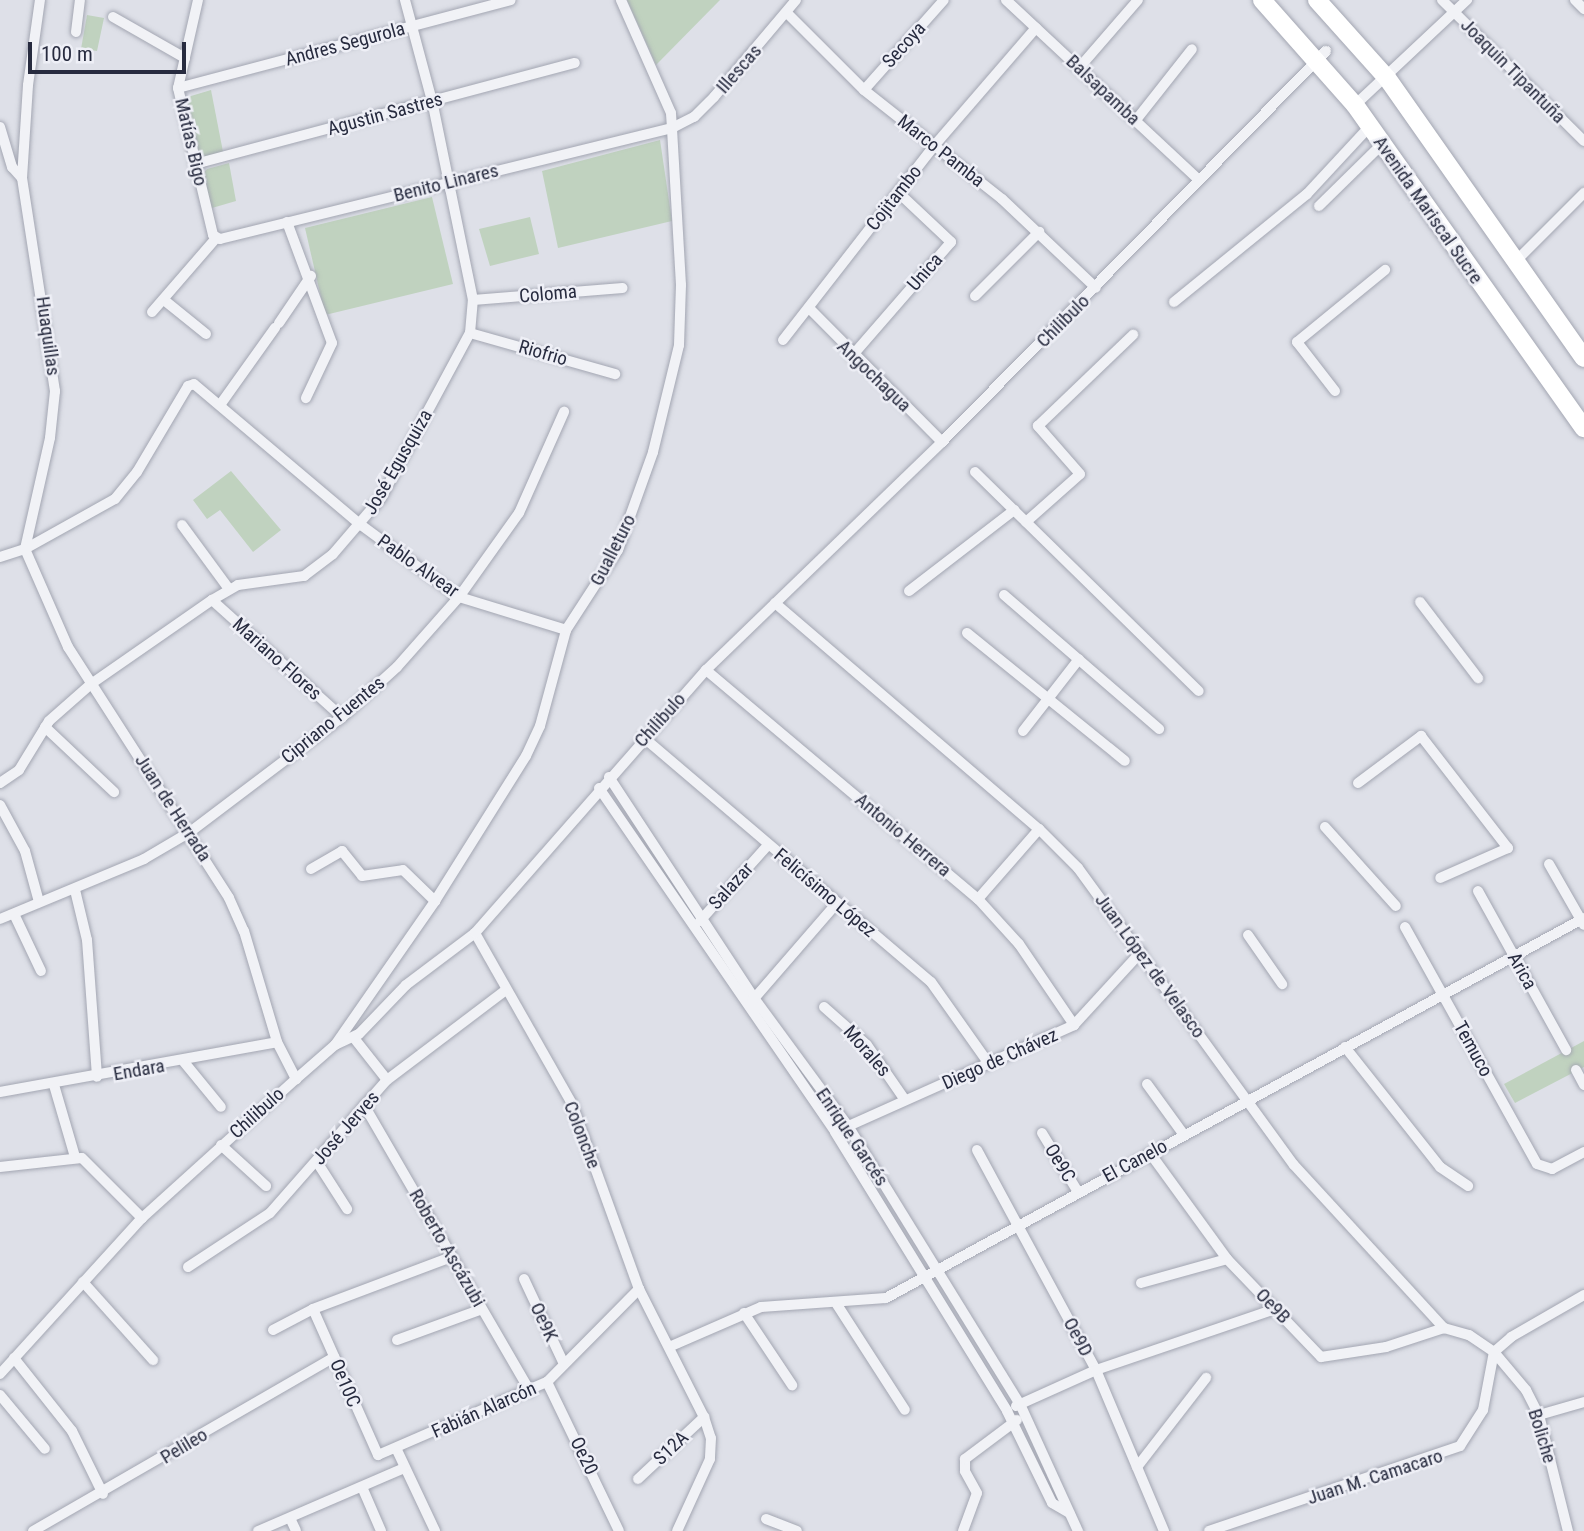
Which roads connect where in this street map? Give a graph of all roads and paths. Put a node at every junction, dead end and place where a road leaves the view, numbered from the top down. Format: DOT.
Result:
graph roads {
  1 [pos="40,0"];
  2 [pos="80,0"];
  3 [pos="199,0"];
  4 [pos="405,0"];
  5 [pos="511,0"];
  6 [pos="621,0"];
  7 [pos="796,0"];
  8 [pos="944,0"];
  9 [pos="1006,0"];
  10 [pos="1138,0"];
  11 [pos="1262,0"];
  12 [pos="1317,0"];
  13 [pos="1442,0"];
  14 [pos="1467,0"];
  15 [pos="1575,0"];
  16 [pos="1584,9"];
  17 [pos="1454,12"];
  18 [pos="788,14"];
  19 [pos="113,18"];
  20 [pos="412,26"];
  21 [pos="1036,28"];
  22 [pos="76,32"];
  23 [pos="1192,49"];
  24 [pos="1322,55"];
  25 [pos="185,58"];
  26 [pos="575,63"];
  27 [pos="1079,68"];
  28 [pos="1387,78"];
  29 [pos="178,88"];
  30 [pos="864,90"];
  31 [pos="432,101"];
  32 [pos="1355,105"];
  33 [pos="1136,120"];
  34 [pos="1370,126"];
  35 [pos="0,127"];
  36 [pos="672,128"];
  37 [pos="1584,141"];
  38 [pos="1382,144"];
  39 [pos="934,146"];
  40 [pos="195,164"];
  41 [pos="22,178"];
  42 [pos="1199,180"];
  43 [pos="449,182"];
  44 [pos="1584,192"];
  45 [pos="899,193"];
  46 [pos="1319,206"];
  47 [pos="288,222"];
  48 [pos="1039,232"];
  49 [pos="218,239"];
  50 [pos="1517,260"];
  51 [pos="1385,270"];
  52 [pos="311,276"];
  53 [pos="624,288"];
  54 [pos="1096,288"];
  55 [pos="975,296"];
  56 [pos="164,300"];
  57 [pos="473,300"];
  58 [pos="1174,302"];
  59 [pos="809,308"];
  60 [pos="152,312"];
  61 [pos="470,333"];
  62 [pos="206,334"];
  63 [pos="1133,335"];
  64 [pos="783,340"];
  65 [pos="852,356"];
  66 [pos="1584,358"];
  67 [pos="615,374"];
  68 [pos="1335,391"];
  69 [pos="306,398"];
  70 [pos="220,405"];
  71 [pos="564,412"];
  72 [pos="1584,428"];
  73 [pos="942,442"];
  74 [pos="975,472"];
  75 [pos="1014,510"];
  76 [pos="1026,522"];
  77 [pos="361,525"];
  78 [pos="182,526"];
  79 [pos="25,549"];
  80 [pos="0,557"];
  81 [pos="229,589"];
  82 [pos="909,591"];
  83 [pos="1004,595"];
  84 [pos="459,597"];
  85 [pos="212,600"];
  86 [pos="775,603"];
  87 [pos="1420,603"];
  88 [pos="566,630"];
  89 [pos="967,633"];
  90 [pos="1079,659"];
  91 [pos="706,670"];
  92 [pos="1478,678"];
  93 [pos="91,684"];
  94 [pos="1199,691"];
  95 [pos="342,717"];
  96 [pos="45,727"];
  97 [pos="1159,729"];
  98 [pos="1023,731"];
  99 [pos="643,737"];
  100 [pos="1125,761"];
  101 [pos="609,777"];
  102 [pos="0,783"];
  103 [pos="1358,783"];
  104 [pos="599,788"];
  105 [pos="114,792"];
  106 [pos="0,805"];
  107 [pos="1325,827"];
  108 [pos="1038,829"];
  109 [pos="190,832"];
  110 [pos="768,845"];
  111 [pos="1549,864"];
  112 [pos="311,869"];
  113 [pos="1440,878"];
  114 [pos="75,890"];
  115 [pos="1478,891"];
  116 [pos="978,899"];
  117 [pos="435,901"];
  118 [pos="38,902"];
  119 [pos="838,903"];
  120 [pos="1396,906"];
  121 [pos="14,914"];
  122 [pos="704,915"];
  123 [pos="0,919"];
  124 [pos="1583,921"];
  125 [pos="694,927"];
  126 [pos="1405,927"];
  127 [pos="475,933"];
  128 [pos="1248,934"];
  129 [pos="1141,952"];
  130 [pos="1513,955"];
  131 [pos="41,971"];
  132 [pos="1282,984"];
  133 [pos="506,990"];
  134 [pos="1442,992"];
  135 [pos="751,1002"];
  136 [pos="824,1007"];
  137 [pos="1074,1025"];
  138 [pos="354,1038"];
  139 [pos="277,1042"];
  140 [pos="335,1045"];
  141 [pos="1345,1047"];
  142 [pos="1566,1050"];
  143 [pos="184,1062"];
  144 [pos="989,1064"];
  145 [pos="1576,1070"];
  146 [pos="97,1077"];
  147 [pos="296,1079"];
  148 [pos="387,1080"];
  149 [pos="1147,1084"];
  150 [pos="54,1085"];
  151 [pos="1584,1085"];
  152 [pos="0,1092"];
  153 [pos="905,1100"];
  154 [pos="1248,1101"];
  155 [pos="364,1105"];
  156 [pos="221,1107"];
  157 [pos="848,1126"];
  158 [pos="835,1132"];
  159 [pos="1042,1133"];
  160 [pos="1184,1135"];
  161 [pos="221,1145"];
  162 [pos="977,1150"];
  163 [pos="1584,1152"];
  164 [pos="1150,1153"];
  165 [pos="75,1157"];
  166 [pos="317,1161"];
  167 [pos="0,1167"];
  168 [pos="265,1186"];
  169 [pos="1468,1186"];
  170 [pos="1078,1192"];
  171 [pos="346,1209"];
  172 [pos="142,1218"];
  173 [pos="1017,1226"];
  174 [pos="451,1257"];
  175 [pos="1227,1259"];
  176 [pos="188,1267"];
  177 [pos="937,1271"];
  178 [pos="926,1277"];
  179 [pos="524,1279"];
  180 [pos="83,1282"];
  181 [pos="1141,1283"];
  182 [pos="639,1289"];
  183 [pos="1584,1295"];
  184 [pos="836,1303"];
  185 [pos="482,1308"];
  186 [pos="313,1309"];
  187 [pos="1275,1309"];
  188 [pos="744,1313"];
  189 [pos="1444,1328"];
  190 [pos="273,1330"];
  191 [pos="397,1340"];
  192 [pos="669,1347"];
  193 [pos="1494,1352"];
  194 [pos="334,1357"];
  195 [pos="14,1358"];
  196 [pos="153,1360"];
  197 [pos="564,1364"];
  198 [pos="1096,1370"];
  199 [pos="0,1374"];
  200 [pos="1206,1378"];
  201 [pos="547,1382"];
  202 [pos="792,1385"];
  203 [pos="530,1391"];
  204 [pos="0,1395"];
  205 [pos="1584,1402"];
  206 [pos="1020,1404"];
  207 [pos="905,1410"];
  208 [pos="1007,1411"];
  209 [pos="1026,1415"];
  210 [pos="1539,1415"];
  211 [pos="704,1417"];
  212 [pos="1013,1422"];
  213 [pos="396,1448"];
  214 [pos="45,1449"];
  215 [pos="378,1455"];
  216 [pos="1138,1467"];
  217 [pos="404,1468"];
  218 [pos="638,1479"];
  219 [pos="362,1487"];
  220 [pos="103,1494"];
  221 [pos="1069,1513"];
  222 [pos="289,1518"];
  223 [pos="766,1519"];
  224 [pos="33,1531"];
  225 [pos="258,1531"];
  226 [pos="296,1531"];
  227 [pos="381,1531"];
  228 [pos="435,1531"];
  229 [pos="619,1531"];
  230 [pos="677,1531"];
  231 [pos="797,1531"];
  232 [pos="963,1531"];
  233 [pos="1078,1531"];
  234 [pos="1164,1531"];
  235 [pos="1209,1531"];
  236 [pos="1568,1531"];
  1 -- 41 [label="street"];
  2 -- 22 [label="street"];
  3 -- 25 [label="street, Matías Bigo"];
  4 -- 20 [label="street, José Egusquiza"];
  5 -- 20 [label="street, Andres Segurola"];
  6 -- 36 [label="street, Gualleturo"];
  7 -- 18 [label="street, Illescas"];
  8 -- 30 [label="street, Secoya"];
  9 -- 21 [label="street, Balsapamba"];
  10 -- 27 [label="street"];
  11 -- 24 [label="main road, Avenida Mariscal Sucre"];
  12 -- 28 [label="main road"];
  13 -- 17 [label="street, Joaquin Tipantuña"];
  14 -- 17 [label="street"];
  15 -- 16 [label="street"];
  17 -- 28 [label="street"];
  17 -- 37 [label="street, Joaquin Tipantuña"];
  18 -- 30 [label="street, Marco Pamba"];
  18 -- 36 [label="street, Illescas"];
  19 -- 25 [label="street"];
  20 -- 29 [label="street, Andres Segurola"];
  20 -- 31 [label="street, José Egusquiza"];
  21 -- 27 [label="street, Balsapamba"];
  21 -- 39 [label="street, Cojitambo"];
  23 -- 33 [label="street"];
  24 -- 32 [label="main road, Avenida Mariscal Sucre"];
  24 -- 42 [label="street, Chilibulo"];
  25 -- 29 [label="street, Matías Bigo"];
  26 -- 31 [label="street, Agustin Sastres"];
  27 -- 33 [label="street, Balsapamba"];
  28 -- 32 [label="street"];
  28 -- 50 [label="main road"];
  29 -- 40 [label="street, Matías Bigo"];
  30 -- 39 [label="street, Marco Pamba"];
  31 -- 40 [label="street, Agustin Sastres"];
  31 -- 43 [label="street, José Egusquiza"];
  32 -- 34 [label="main road, Avenida Mariscal Sucre"];
  33 -- 42 [label="street, Balsapamba"];
  34 -- 38 [label="main road, Avenida Mariscal Sucre"];
  34 -- 58 [label="street"];
  35 -- 41 [label="street, Huaquillas"];
  36 -- 43 [label="street, Benito Linares"];
  36 -- 88 [label="street, Gualleturo"];
  38 -- 46 [label="street"];
  38 -- 72 [label="main road, Avenida Mariscal Sucre"];
  39 -- 45 [label="street, Cojitambo"];
  39 -- 48 [label="street, Marco Pamba"];
  40 -- 49 [label="street, Matías Bigo"];
  41 -- 79 [label="street, Huaquillas"];
  42 -- 54 [label="street, Chilibulo"];
  43 -- 47 [label="street, Benito Linares"];
  43 -- 57 [label="street, José Egusquiza"];
  44 -- 50 [label="street"];
  45 -- 59 [label="street, Cojitambo"];
  45 -- 65 [label="street, Unica"];
  47 -- 49 [label="street, Benito Linares"];
  47 -- 52 [label="street"];
  48 -- 54 [label="street, Marco Pamba"];
  48 -- 55 [label="street"];
  49 -- 56 [label="street"];
  50 -- 66 [label="main road"];
  51 -- 68 [label="street"];
  52 -- 69 [label="street"];
  52 -- 70 [label="street"];
  53 -- 57 [label="street, Coloma"];
  54 -- 73 [label="street, Chilibulo"];
  56 -- 60 [label="street"];
  56 -- 62 [label="street"];
  57 -- 61 [label="street, José Egusquiza"];
  59 -- 64 [label="street, Cojitambo"];
  59 -- 65 [label="street, Angochagua"];
  61 -- 67 [label="street, Riofrio"];
  61 -- 77 [label="street, José Egusquiza"];
  63 -- 76 [label="street"];
  65 -- 73 [label="street, Angochagua"];
  70 -- 77 [label="street, Pablo Alvear"];
  70 -- 79 [label="street, Pablo Alvear"];
  71 -- 84 [label="street, Cipriano Fuentes"];
  73 -- 86 [label="street, Chilibulo"];
  74 -- 75 [label="street"];
  75 -- 76 [label="street"];
  75 -- 82 [label="street"];
  76 -- 94 [label="street"];
  77 -- 81 [label="street, José Egusquiza"];
  77 -- 84 [label="street, Pablo Alvear"];
  78 -- 81 [label="street"];
  79 -- 80 [label="street"];
  79 -- 93 [label="street, Juan de Herrada"];
  81 -- 85 [label="street, José Egusquiza"];
  83 -- 90 [label="street"];
  84 -- 88 [label="street, Pablo Alvear"];
  84 -- 95 [label="street, Cipriano Fuentes"];
  85 -- 93 [label="street, José Egusquiza"];
  85 -- 95 [label="street, Mariano Flores"];
  86 -- 91 [label="street, Chilibulo"];
  86 -- 108 [label="street, Juan López de Velasco"];
  87 -- 92 [label="street"];
  88 -- 117 [label="street, Gualleturo"];
  89 -- 100 [label="street"];
  90 -- 97 [label="street"];
  90 -- 98 [label="street"];
  91 -- 99 [label="street, Chilibulo"];
  91 -- 116 [label="street, Antonio Herrera"];
  93 -- 96 [label="street, José Egusquiza"];
  93 -- 109 [label="street, Juan de Herrada"];
  95 -- 109 [label="street, Cipriano Fuentes"];
  96 -- 102 [label="street, José Egusquiza"];
  96 -- 105 [label="street"];
  99 -- 101 [label="street, Chilibulo"];
  99 -- 110 [label="street, Felicísimo López"];
  101 -- 104 [label="street, Chilibulo"];
  101 -- 122 [label="street, Enrique Garcés"];
  103 -- 113 [label="street"];
  104 -- 125 [label="street, Enrique Garcés"];
  104 -- 127 [label="street, Chilibulo"];
  106 -- 118 [label="street"];
  107 -- 120 [label="street"];
  108 -- 116 [label="street"];
  108 -- 129 [label="street, Juan López de Velasco"];
  109 -- 114 [label="street, Cipriano Fuentes"];
  109 -- 139 [label="street, Juan de Herrada"];
  110 -- 119 [label="street, Felicísimo López"];
  110 -- 122 [label="street, Salazar"];
  111 -- 124 [label="street"];
  112 -- 117 [label="street"];
  114 -- 118 [label="street, Cipriano Fuentes"];
  114 -- 146 [label="street"];
  115 -- 130 [label="street, Arica"];
  116 -- 137 [label="street, Antonio Herrera"];
  117 -- 140 [label="street, Gualleturo"];
  118 -- 121 [label="street, Cipriano Fuentes"];
  119 -- 135 [label="street"];
  119 -- 144 [label="street, Felicísimo López"];
  121 -- 123 [label="street, Cipriano Fuentes"];
  121 -- 131 [label="street"];
  122 -- 125 [label="street, Salazar"];
  122 -- 135 [label="street, Enrique Garcés"];
  124 -- 130 [label="street, El Canelo"];
  125 -- 135 [label="street, Enrique Garcés"];
  126 -- 134 [label="street, Temuco"];
  127 -- 133 [label="street, Colonche"];
  127 -- 138 [label="street, Chilibulo"];
  128 -- 132 [label="street"];
  129 -- 137 [label="street, Diego de Chávez"];
  129 -- 154 [label="street, Juan López de Velasco"];
  130 -- 134 [label="street, El Canelo"];
  130 -- 142 [label="street, Arica"];
  133 -- 148 [label="street, José Jerves"];
  133 -- 182 [label="street, Colonche"];
  134 -- 141 [label="street, El Canelo"];
  134 -- 163 [label="street, Temuco"];
  135 -- 157 [label="street, Enrique Garcés"];
  135 -- 158 [label="street, Enrique Garcés"];
  136 -- 153 [label="street, Morales"];
  137 -- 144 [label="street, Diego de Chávez"];
  138 -- 140 [label="street, Chilibulo"];
  138 -- 148 [label="street"];
  139 -- 143 [label="street, Endara"];
  139 -- 147 [label="street, Juan de Herrada"];
  140 -- 147 [label="street, Chilibulo"];
  141 -- 154 [label="street, El Canelo"];
  141 -- 169 [label="street"];
  143 -- 146 [label="street, Endara"];
  143 -- 156 [label="street"];
  144 -- 153 [label="street, Diego de Chávez"];
  145 -- 151 [label="street"];
  146 -- 150 [label="street, Endara"];
  147 -- 161 [label="street, Chilibulo"];
  148 -- 155 [label="street, José Jerves"];
  149 -- 160 [label="street"];
  150 -- 152 [label="street, Endara"];
  150 -- 165 [label="street"];
  153 -- 157 [label="street, Diego de Chávez"];
  154 -- 160 [label="street, El Canelo"];
  154 -- 189 [label="street, Juan López de Velasco"];
  155 -- 166 [label="street, José Jerves"];
  155 -- 174 [label="street, Roberto Ascázubi"];
  157 -- 158 [label="street, Diego de Chávez"];
  157 -- 177 [label="street, Enrique Garcés"];
  158 -- 178 [label="street, Enrique Garcés"];
  159 -- 170 [label="street, Oe9C"];
  160 -- 164 [label="street, El Canelo"];
  161 -- 168 [label="street"];
  161 -- 172 [label="street, Chilibulo"];
  162 -- 173 [label="street, Oe9D"];
  164 -- 170 [label="street, El Canelo"];
  164 -- 175 [label="street, Oe9B"];
  165 -- 167 [label="street"];
  165 -- 172 [label="street"];
  166 -- 171 [label="street"];
  166 -- 176 [label="street, José Jerves"];
  170 -- 173 [label="street, El Canelo"];
  172 -- 180 [label="street, Chilibulo"];
  173 -- 177 [label="street, El Canelo"];
  173 -- 198 [label="street, Oe9D"];
  174 -- 185 [label="street, Roberto Ascázubi"];
  174 -- 186 [label="street"];
  175 -- 181 [label="street"];
  175 -- 187 [label="street, Oe9B"];
  177 -- 178 [label="street, El Canelo"];
  177 -- 206 [label="street, Enrique Garcés"];
  178 -- 184 [label="street, El Canelo"];
  178 -- 208 [label="street, Enrique Garcés"];
  179 -- 197 [label="street, Oe9K"];
  180 -- 195 [label="street, Chilibulo"];
  180 -- 196 [label="street"];
  182 -- 192 [label="street, Colonche"];
  182 -- 197 [label="street, Fabián Alarcón"];
  183 -- 193 [label="street"];
  184 -- 188 [label="street, El Canelo"];
  184 -- 207 [label="street"];
  185 -- 191 [label="street"];
  185 -- 203 [label="street, Roberto Ascázubi"];
  186 -- 190 [label="street"];
  186 -- 194 [label="street, Oe10C"];
  187 -- 189 [label="street, Oe9B"];
  187 -- 198 [label="street"];
  188 -- 192 [label="street, El Canelo"];
  188 -- 202 [label="street"];
  189 -- 193 [label="street, Juan López de Velasco"];
  192 -- 211 [label="street, Colonche"];
  193 -- 210 [label="street, Boliche"];
  193 -- 235 [label="street, Juan M. Camacaro"];
  194 -- 215 [label="street, Oe10C"];
  194 -- 220 [label="street, Pelileo"];
  195 -- 199 [label="street, Chilibulo"];
  195 -- 220 [label="street"];
  197 -- 201 [label="street, Fabián Alarcón"];
  198 -- 206 [label="street"];
  198 -- 216 [label="street, Oe9D"];
  200 -- 216 [label="street"];
  201 -- 203 [label="street, Fabián Alarcón"];
  201 -- 229 [label="street, Oe20"];
  203 -- 213 [label="street, Fabián Alarcón"];
  204 -- 214 [label="street"];
  205 -- 210 [label="street"];
  206 -- 208 [label="street"];
  206 -- 209 [label="street, Enrique Garcés"];
  208 -- 212 [label="street, Enrique Garcés"];
  209 -- 212 [label="street"];
  209 -- 221 [label="street, Enrique Garcés"];
  210 -- 236 [label="street, Boliche"];
  211 -- 218 [label="street, S12A"];
  211 -- 230 [label="street, Colonche"];
  212 -- 221 [label="street, Enrique Garcés"];
  212 -- 232 [label="street"];
  213 -- 215 [label="street, Fabián Alarcón"];
  213 -- 217 [label="street"];
  216 -- 234 [label="street, Oe9D"];
  217 -- 219 [label="street"];
  217 -- 228 [label="street"];
  219 -- 222 [label="street"];
  219 -- 227 [label="street"];
  220 -- 224 [label="street, Pelileo"];
  221 -- 233 [label="street, Enrique Garcés"];
  222 -- 225 [label="street"];
  222 -- 226 [label="street"];
  223 -- 231 [label="street"];
}
